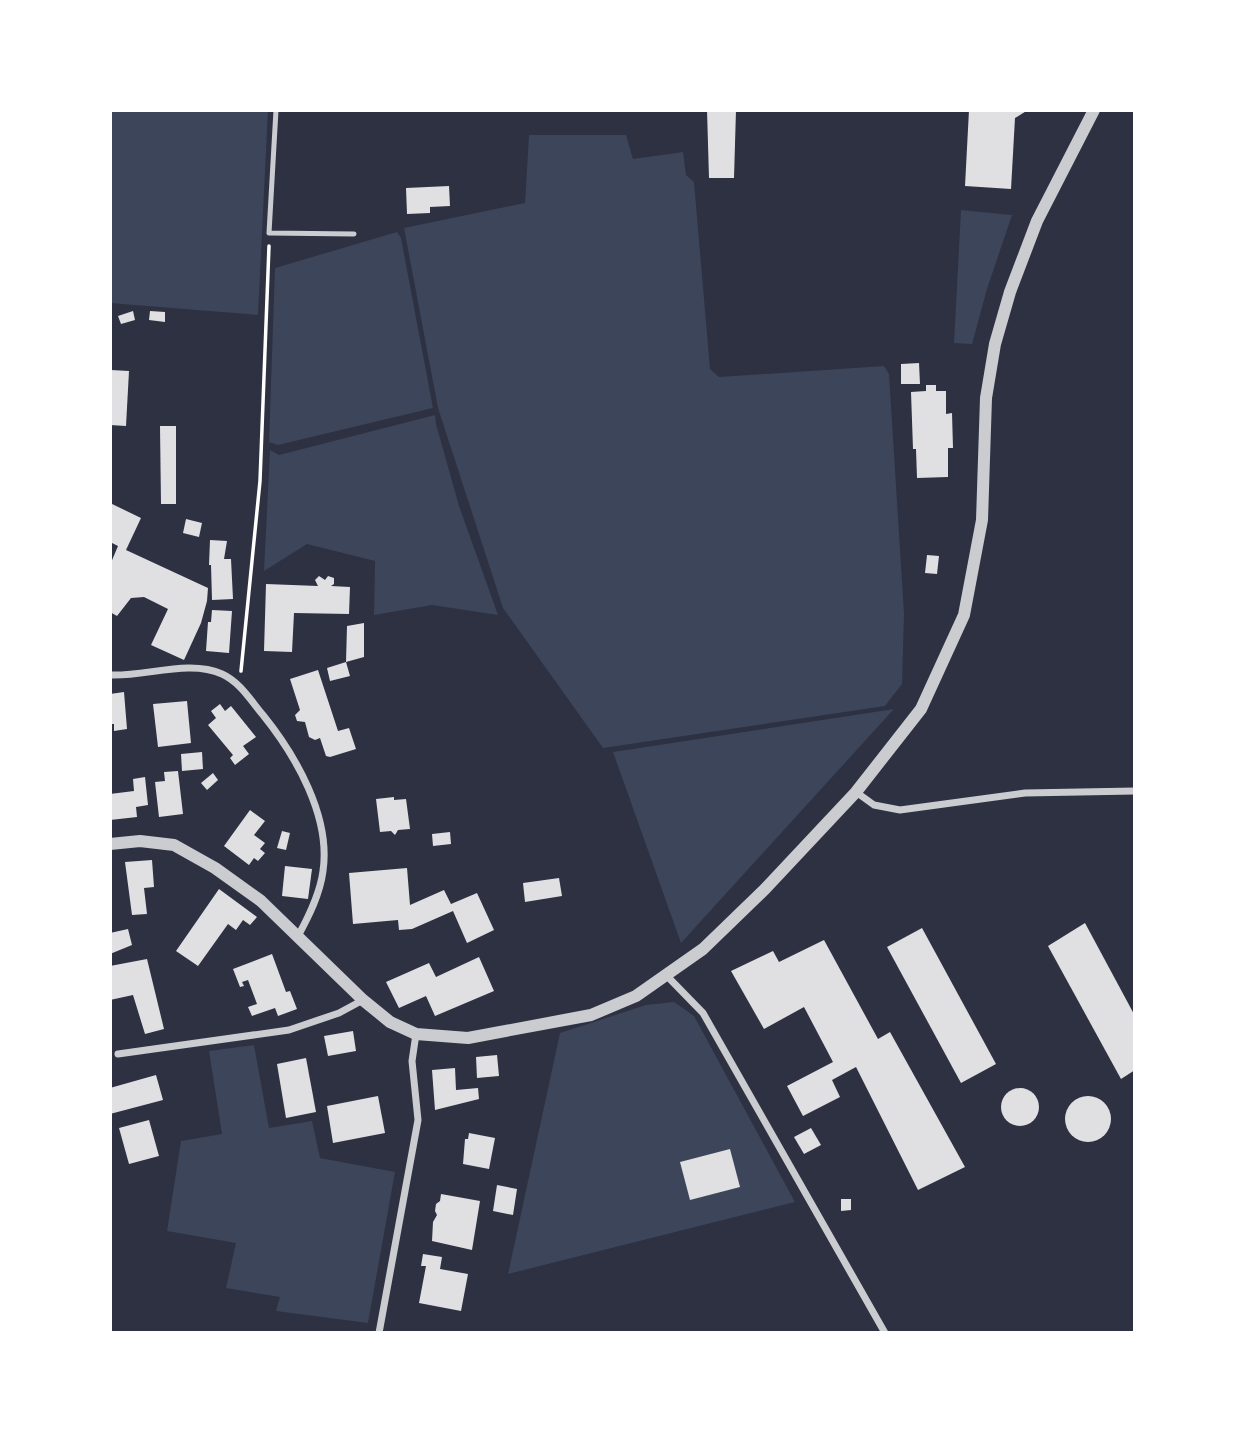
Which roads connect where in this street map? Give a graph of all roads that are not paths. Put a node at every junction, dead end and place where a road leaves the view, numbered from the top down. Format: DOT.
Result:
graph roads {
  1 [pos="276,110"];
  2 [pos="1094,110"];
  3 [pos="354,234"];
  4 [pos="110,675"];
  5 [pos="1135,791"];
  6 [pos="856,792"];
  7 [pos="110,844"];
  8 [pos="298,936"];
  9 [pos="667,976"];
  10 [pos="363,1000"];
  11 [pos="416,1034"];
  12 [pos="118,1054"];
  13 [pos="379,1333"];
  14 [pos="885,1333"];
  1 -- 3 [label="lane"];
  2 -- 6 [label="street"];
  4 -- 8 [label="street"];
  5 -- 6 [label="street"];
  6 -- 9 [label="street"];
  7 -- 8 [label="street"];
  8 -- 10 [label="street"];
  9 -- 11 [label="street"];
  9 -- 14 [label="street"];
  10 -- 11 [label="street"];
  10 -- 12 [label="street"];
  11 -- 13 [label="street"];
}
